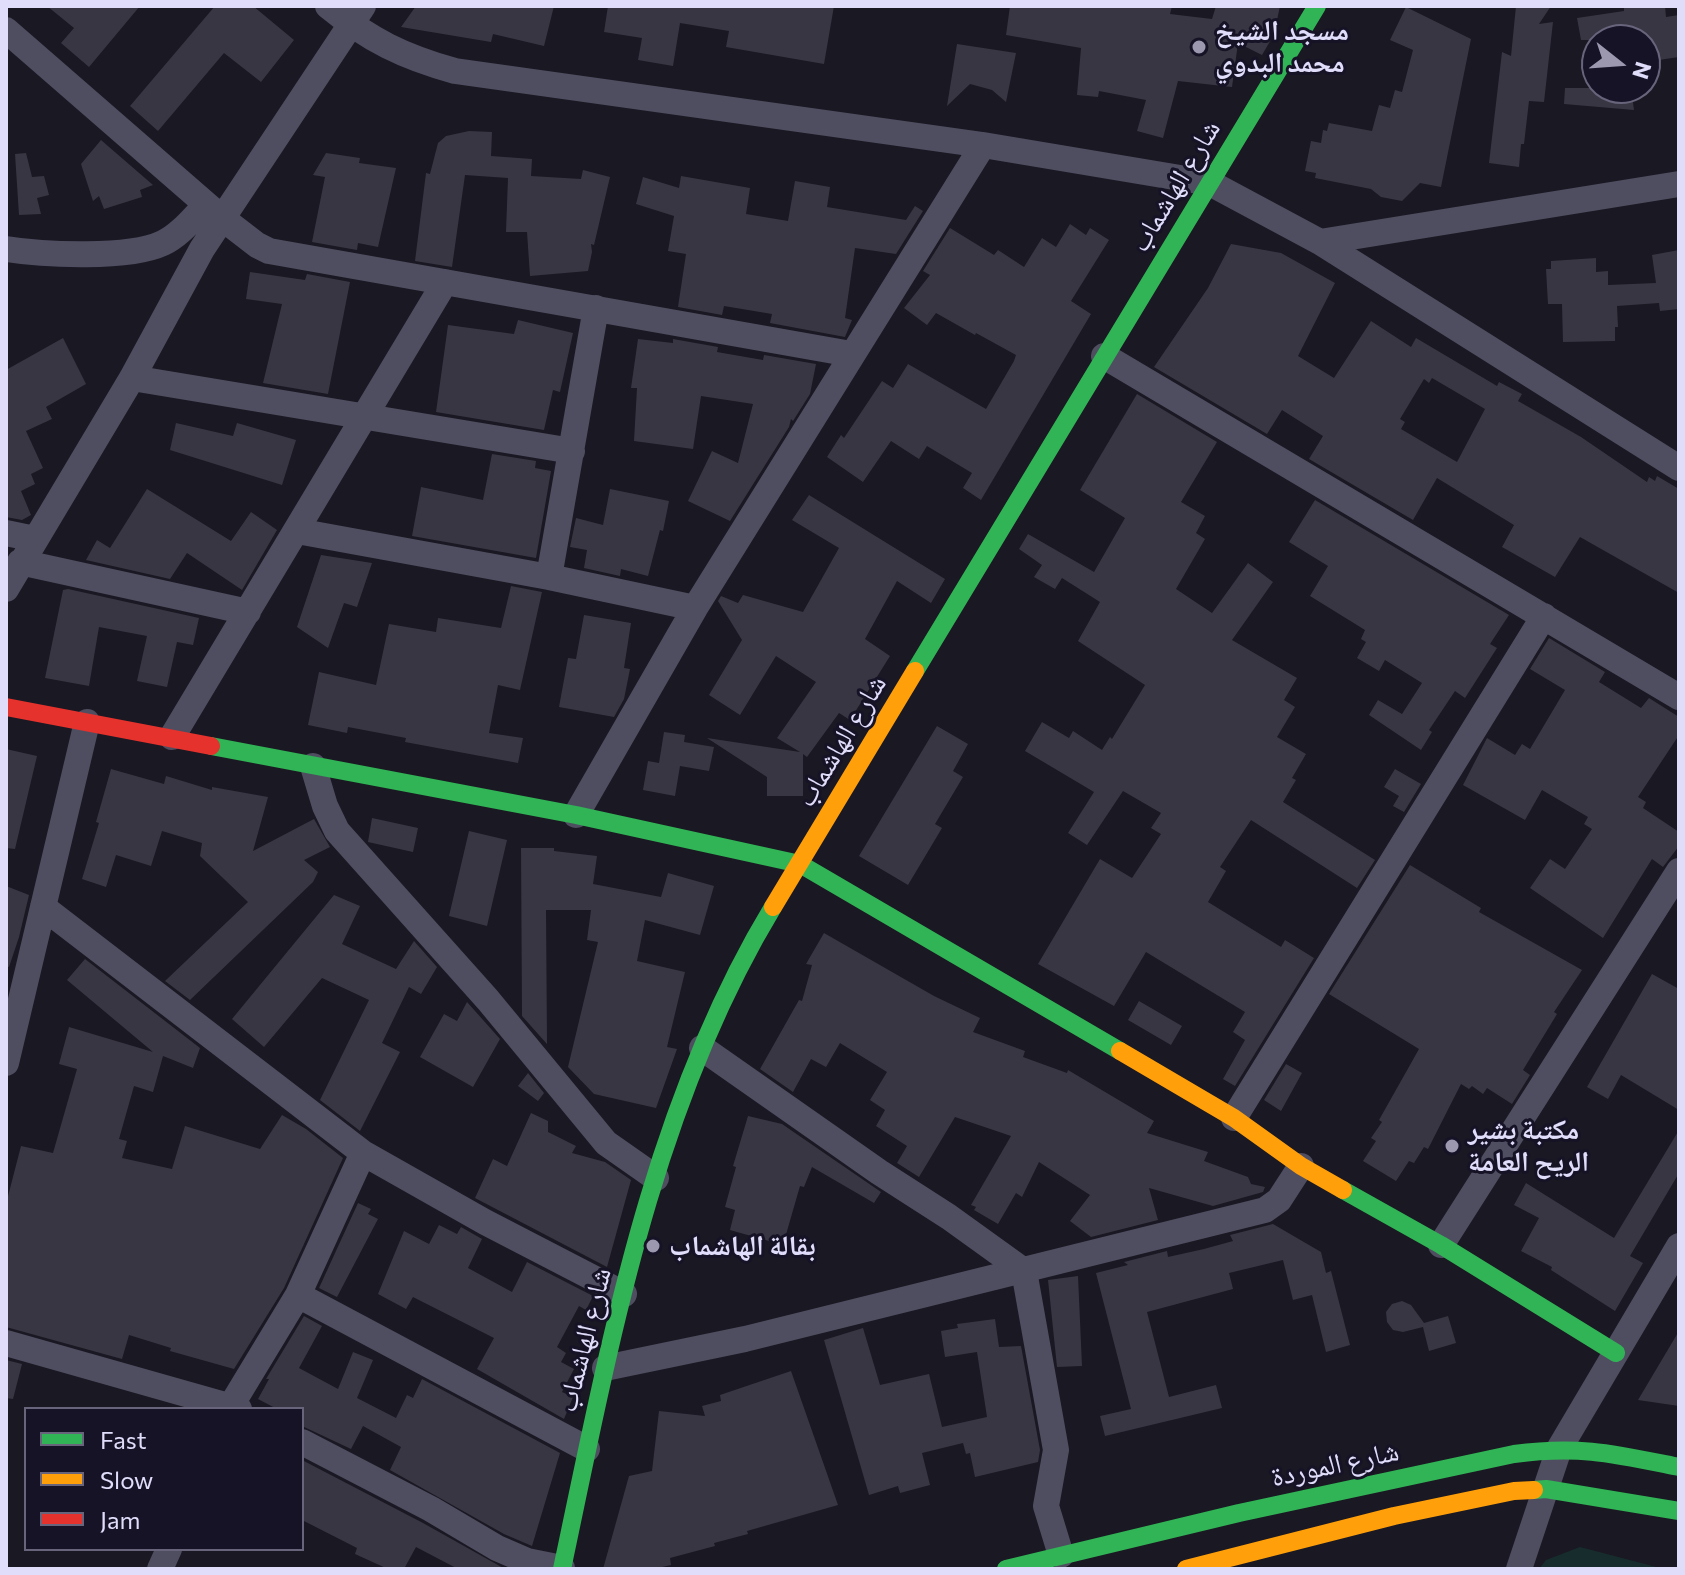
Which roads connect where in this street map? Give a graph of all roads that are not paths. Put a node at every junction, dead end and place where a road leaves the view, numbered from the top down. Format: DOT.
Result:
graph roads {
  1 [pos="328,6"];
  2 [pos="1317,6"];
  3 [pos="357,15"];
  4 [pos="6,30"];
  5 [pos="983,145"];
  6 [pos="1210,183"];
  7 [pos="1679,184"];
  8 [pos="214,212"];
  9 [pos="1320,242"];
  10 [pos="6,249"];
  11 [pos="445,282"];
  12 [pos="596,308"];
  13 [pos="851,354"];
  14 [pos="1104,356"];
  15 [pos="132,378"];
  16 [pos="363,416"];
  17 [pos="572,451"];
  18 [pos="1679,468"];
  19 [pos="297,531"];
  20 [pos="6,533"];
  21 [pos="35,539"];
  22 [pos="20,562"];
  23 [pos="549,577"];
  24 [pos="6,589"];
  25 [pos="695,608"];
  26 [pos="248,612"];
  27 [pos="1544,616"];
  28 [pos="1679,697"];
  29 [pos="6,707"];
  30 [pos="87,722"];
  31 [pos="172,737"];
  32 [pos="313,766"];
  33 [pos="576,815"];
  34 [pos="800,864"];
  35 [pos="1679,871"];
  36 [pos="43,907"];
  37 [pos="702,1048"];
  38 [pos="6,1063"];
  39 [pos="1234,1118"];
  40 [pos="363,1153"];
  41 [pos="1301,1166"];
  42 [pos="656,1178"];
  43 [pos="1441,1245"];
  44 [pos="1679,1246"];
  45 [pos="1024,1271"];
  46 [pos="624,1294"];
  47 [pos="298,1295"];
  48 [pos="6,1343"];
  49 [pos="1616,1353"];
  50 [pos="605,1368"];
  51 [pos="230,1407"];
  52 [pos="234,1407"];
  53 [pos="304,1443"];
  54 [pos="587,1449"];
  55 [pos="1559,1449"];
  56 [pos="1679,1467"];
  57 [pos="1546,1489"];
  58 [pos="1679,1511"];
  59 [pos="1061,1555"];
  60 [pos="562,1568"];
  61 [pos="1006,1569"];
  62 [pos="1186,1569"];
  63 [pos="1519,1569"];
  1 -- 3 [label="street"];
  2 -- 6 [label="street, شارع الهاشماب"];
  3 -- 5 [label="street"];
  3 -- 8 [label="street"];
  4 -- 8 [label="street"];
  5 -- 6 [label="street"];
  5 -- 13 [label="street"];
  6 -- 9 [label="street"];
  6 -- 14 [label="street, شارع الهاشماب"];
  7 -- 9 [label="street"];
  8 -- 10 [label="street"];
  8 -- 11 [label="street"];
  8 -- 15 [label="street"];
  9 -- 18 [label="street"];
  11 -- 12 [label="street"];
  11 -- 16 [label="street"];
  12 -- 13 [label="street"];
  12 -- 17 [label="street"];
  13 -- 25 [label="street"];
  14 -- 27 [label="street"];
  14 -- 34 [label="street, شارع الهاشماب"];
  15 -- 16 [label="street"];
  15 -- 21 [label="street"];
  16 -- 17 [label="street"];
  16 -- 19 [label="street"];
  17 -- 23 [label="street"];
  19 -- 23 [label="street"];
  19 -- 26 [label="street"];
  20 -- 21 [label="street"];
  21 -- 22 [label="street"];
  22 -- 24 [label="street"];
  22 -- 26 [label="street"];
  23 -- 25 [label="street"];
  25 -- 33 [label="street"];
  26 -- 31 [label="street"];
  27 -- 28 [label="street"];
  27 -- 39 [label="street"];
  29 -- 30 [label="street"];
  30 -- 31 [label="street"];
  30 -- 36 [label="street"];
  31 -- 32 [label="street"];
  32 -- 33 [label="street"];
  32 -- 42 [label="street"];
  33 -- 34 [label="street"];
  34 -- 37 [label="street, شارع الهاشماب"];
  34 -- 39 [label="street"];
  35 -- 43 [label="street"];
  36 -- 38 [label="street"];
  36 -- 40 [label="street"];
  37 -- 42 [label="street, شارع الهاشماب"];
  37 -- 45 [label="street"];
  39 -- 41 [label="street"];
  40 -- 46 [label="street"];
  40 -- 47 [label="street"];
  41 -- 43 [label="street"];
  41 -- 45 [label="street"];
  42 -- 46 [label="street, شارع الهاشماب"];
  43 -- 49 [label="street"];
  44 -- 49 [label="street"];
  45 -- 50 [label="street"];
  45 -- 59 [label="street"];
  46 -- 50 [label="street, شارع الهاشماب"];
  47 -- 52 [label="street"];
  47 -- 54 [label="street"];
  48 -- 51 [label="street"];
  49 -- 55 [label="street"];
  50 -- 54 [label="street, شارع الهاشماب"];
  53 -- 60 [label="street"];
  54 -- 60 [label="street, شارع الهاشماب"];
  55 -- 56 [label="street, شارع الموردة"];
  55 -- 57 [label="street"];
  55 -- 59 [label="street, شارع الموردة"];
  57 -- 58 [label="street"];
  57 -- 62 [label="street"];
  57 -- 63 [label="street"];
  59 -- 61 [label="street, شارع الموردة"];
}
